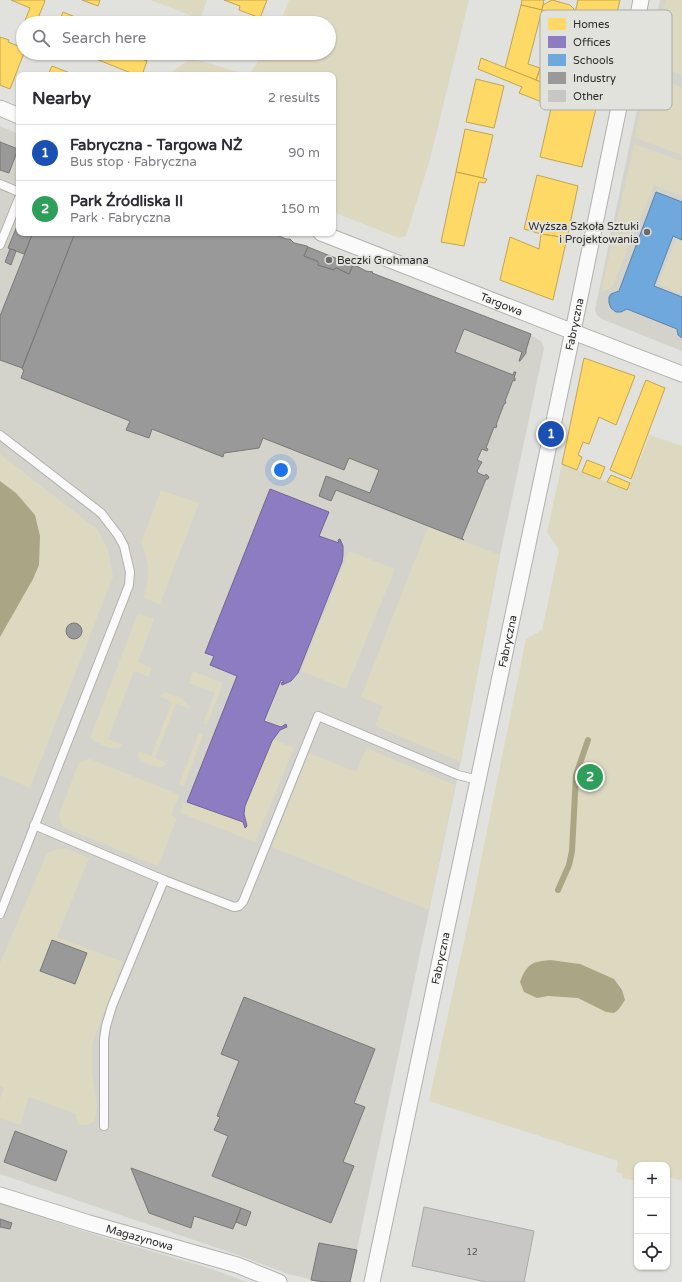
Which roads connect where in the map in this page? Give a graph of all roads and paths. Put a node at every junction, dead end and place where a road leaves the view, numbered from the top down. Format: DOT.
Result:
graph roads {
  1 [pos="641,0"];
  2 [pos="639,10"];
  3 [pos="0,108"];
  4 [pos="618,110"];
  5 [pos="16,115"];
  6 [pos="0,184"];
  7 [pos="16,191"];
  8 [pos="16,205"];
  9 [pos="329,236"];
  10 [pos="0,245"];
  11 [pos="573,331"];
  12 [pos="682,374"];
  13 [pos="0,435"];
  14 [pos="478,780"];
  15 [pos="34,826"];
  16 [pos="164,880"];
  17 [pos="0,914"];
  18 [pos="104,1126"];
  19 [pos="0,1195"];
  20 [pos="279,1282"];
  21 [pos="372,1282"];
  1 -- 2 [label="street, Fabryczna"];
  3 -- 5 [label="street"];
  4 -- 11 [label="street, Fabryczna"];
  6 -- 7 [label="lane"];
  8 -- 10 [label="lane"];
  9 -- 11 [label="street, Targowa"];
  11 -- 12 [label="street, Targowa"];
  11 -- 14 [label="street, Fabryczna"];
  13 -- 15 [label="lane"];
  14 -- 16 [label="lane"];
  14 -- 21 [label="street, Fabryczna"];
  15 -- 16 [label="lane"];
  15 -- 17 [label="lane"];
  16 -- 18 [label="lane"];
  19 -- 20 [label="street, Magazynowa"];
}
